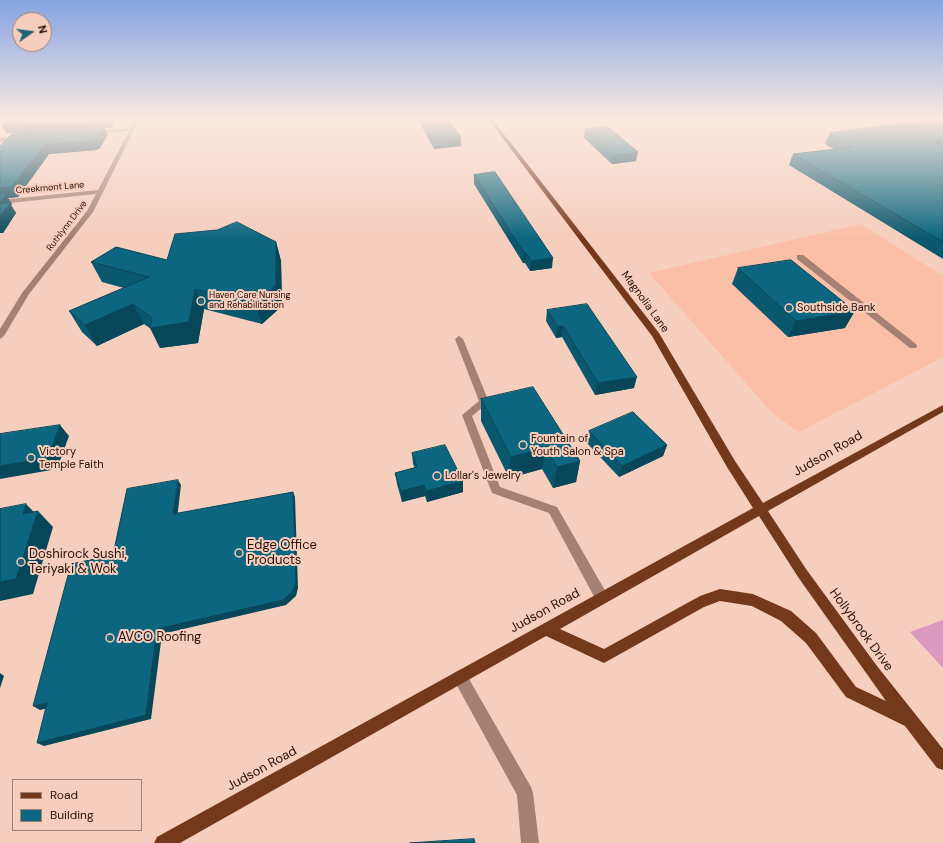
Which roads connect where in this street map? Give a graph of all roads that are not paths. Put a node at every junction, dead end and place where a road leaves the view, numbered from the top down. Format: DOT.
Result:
graph roads {
  1 [pos="117,159"];
  2 [pos="521,159"];
  3 [pos="101,192"];
  4 [pos="0,202"];
  5 [pos="800,257"];
  6 [pos="0,336"];
  7 [pos="459,339"];
  8 [pos="913,346"];
  9 [pos="943,408"];
  10 [pos="761,510"];
  11 [pos="602,598"];
  12 [pos="546,629"];
  13 [pos="460,677"];
  14 [pos="909,720"];
  15 [pos="943,762"];
  16 [pos="163,843"];
  17 [pos="530,843"];
  1 -- 3 [label="street, Ruthlynn Drive"];
  2 -- 10 [label="main road, Magnolia Lane"];
  3 -- 4 [label="street, Creekmont Lane"];
  3 -- 6 [label="street, Ruthlynn Drive"];
  5 -- 8 [label="street"];
  7 -- 11 [label="street"];
  9 -- 10 [label="main road, Judson Road"];
  10 -- 11 [label="main road, Judson Road"];
  10 -- 14 [label="main road, Hollybrook Drive"];
  11 -- 12 [label="main road, Judson Road"];
  12 -- 13 [label="main road, Judson Road"];
  12 -- 14 [label="main road"];
  13 -- 16 [label="main road, Judson Road"];
  13 -- 17 [label="street"];
  14 -- 15 [label="main road, Hollybrook Drive"];
}
